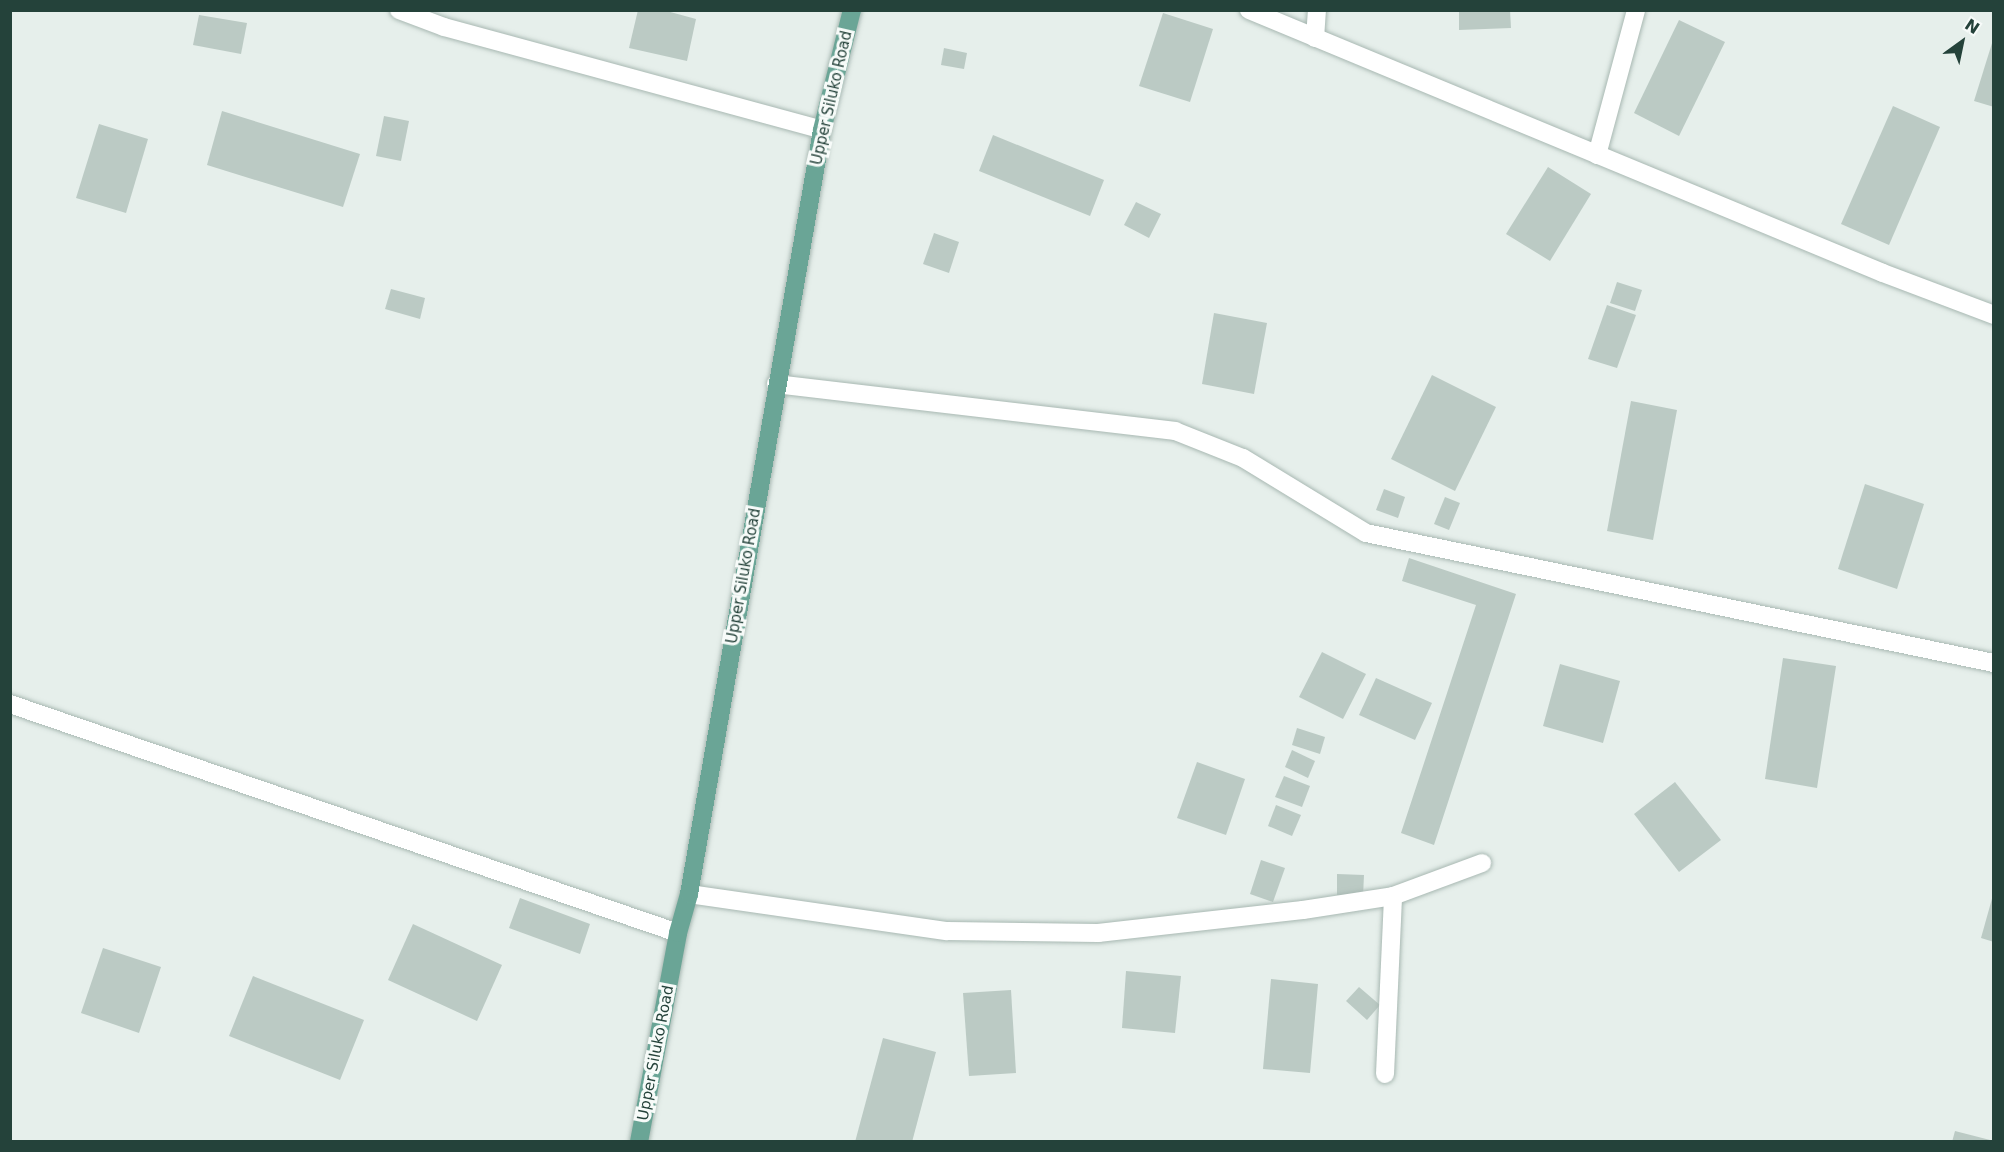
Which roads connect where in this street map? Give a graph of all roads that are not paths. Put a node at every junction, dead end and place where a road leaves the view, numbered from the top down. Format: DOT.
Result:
graph roads {
  1 [pos="399,10"];
  2 [pos="852,10"];
  3 [pos="1248,10"];
  4 [pos="1317,10"];
  5 [pos="1636,10"];
  6 [pos="1315,38"];
  7 [pos="822,130"];
  8 [pos="1597,155"];
  9 [pos="1994,315"];
  10 [pos="776,384"];
  11 [pos="1994,663"];
  12 [pos="10,704"];
  13 [pos="1482,863"];
  14 [pos="688,894"];
  15 [pos="1394,896"];
  16 [pos="1389,927"];
  17 [pos="678,933"];
  18 [pos="639,1142"];
  1 -- 7 [label="street"];
  2 -- 7 [label="main road, Upper Siluko Road"];
  3 -- 6 [label="street"];
  4 -- 6 [label="street"];
  5 -- 8 [label="street"];
  6 -- 8 [label="street"];
  7 -- 10 [label="main road, Upper Siluko Road"];
  8 -- 9 [label="street"];
  10 -- 11 [label="street"];
  10 -- 14 [label="main road, Upper Siluko Road"];
  12 -- 17 [label="street"];
  13 -- 15 [label="street"];
  14 -- 15 [label="street"];
  14 -- 17 [label="main road, Upper Siluko Road"];
  15 -- 16 [label="street"];
  17 -- 18 [label="main road, Upper Siluko Road"];
}
